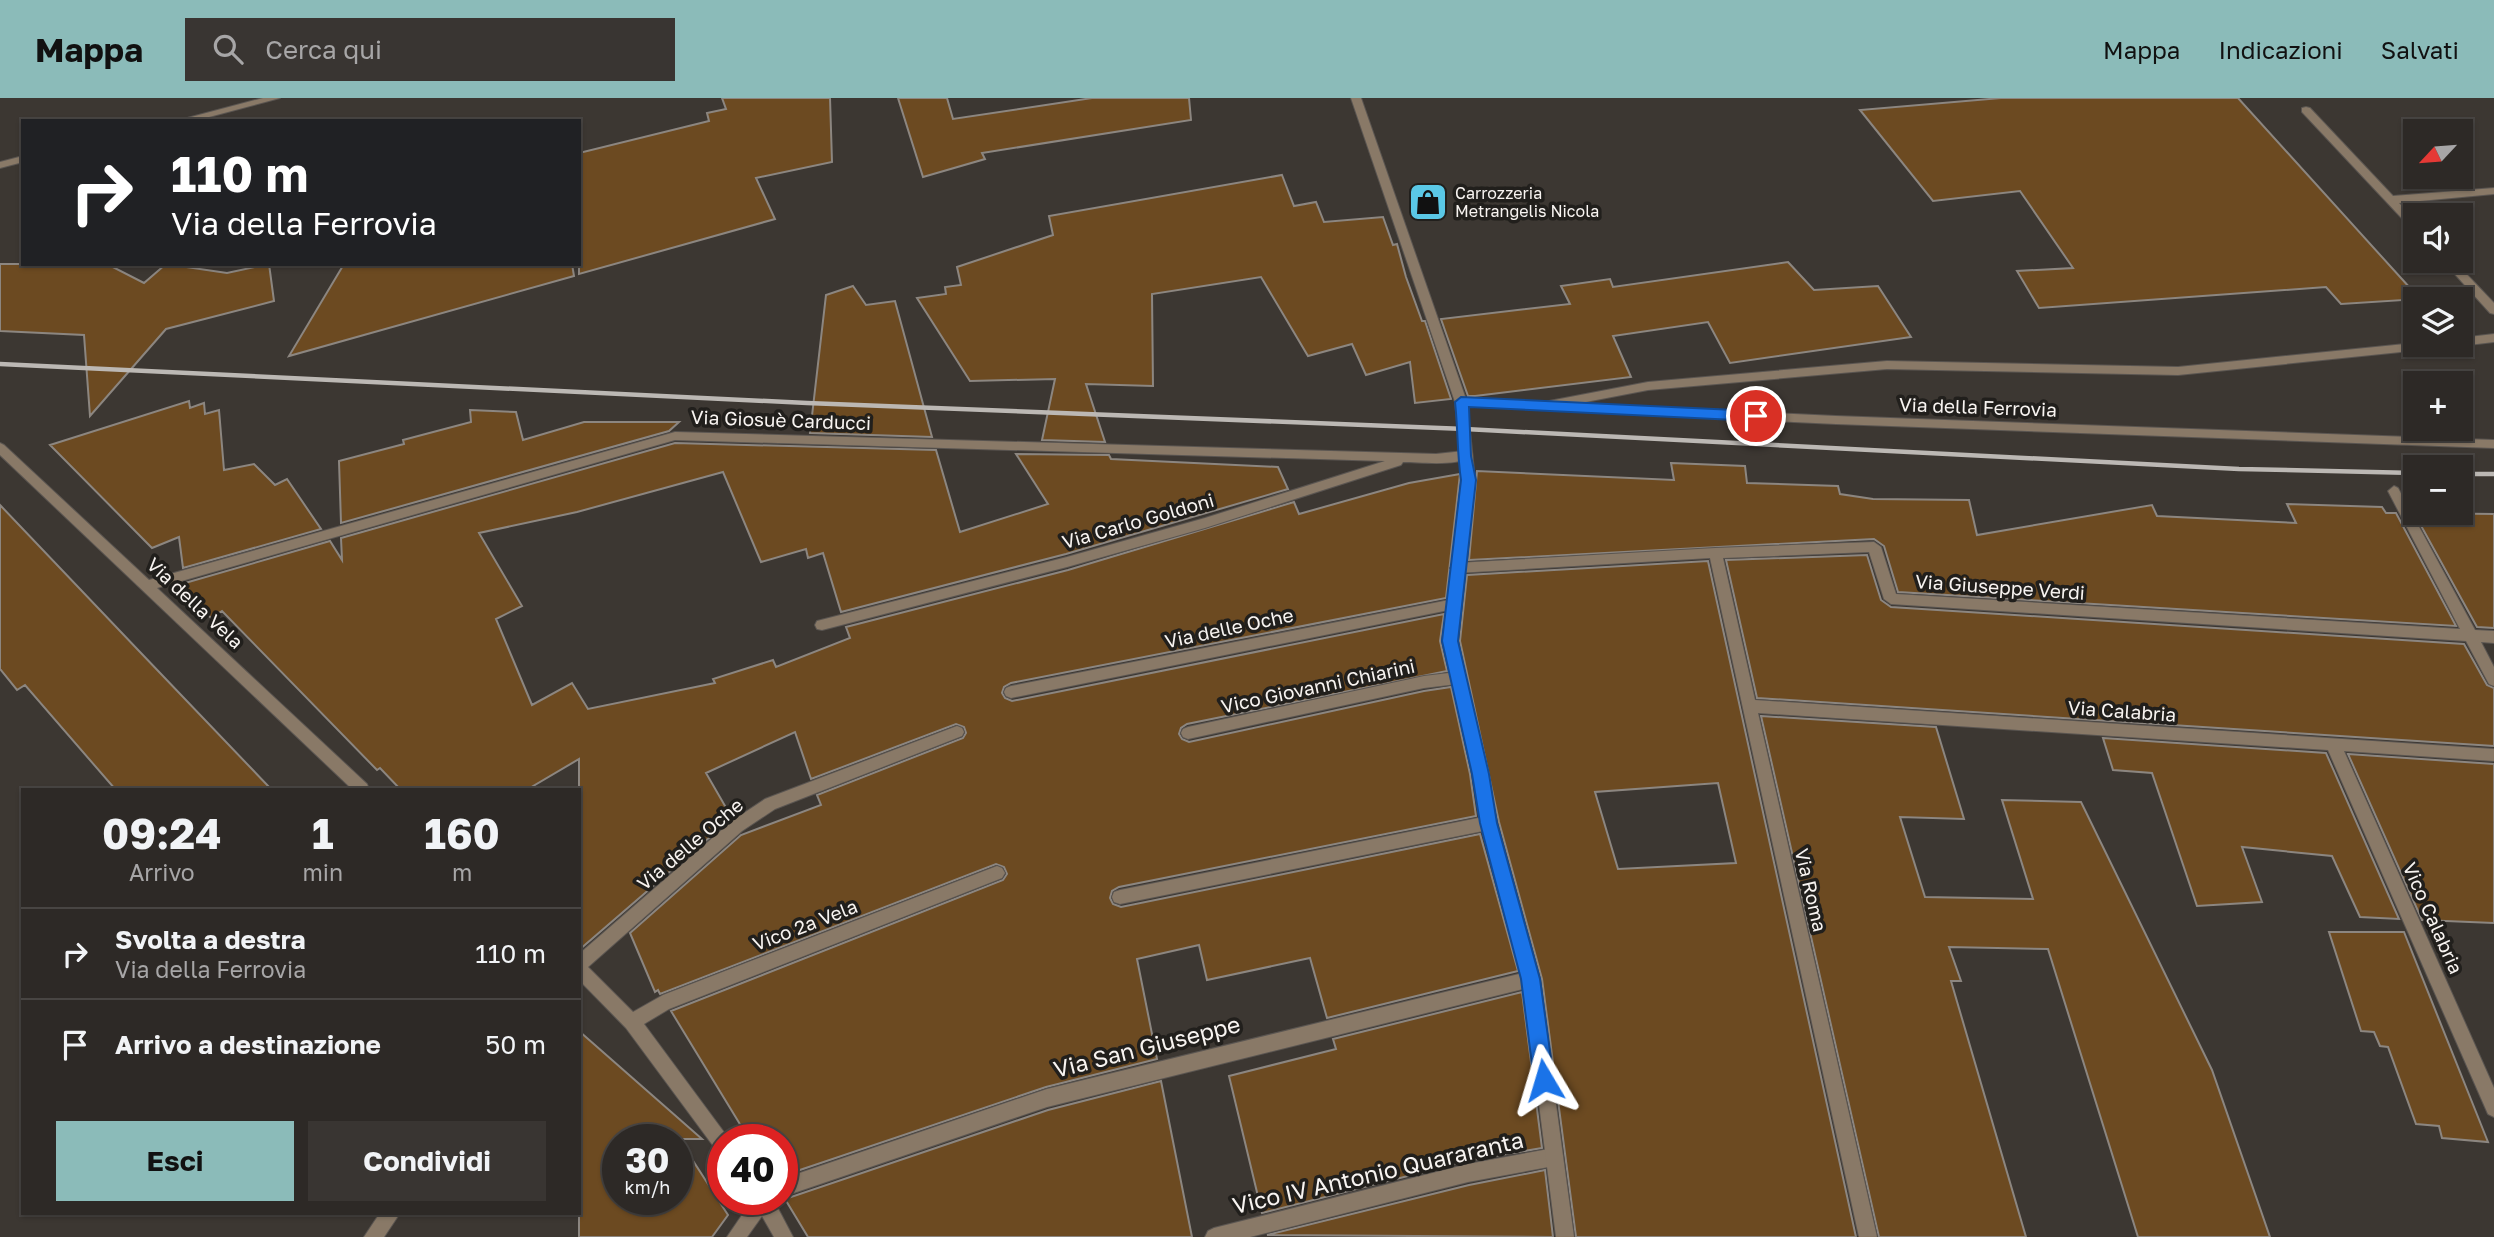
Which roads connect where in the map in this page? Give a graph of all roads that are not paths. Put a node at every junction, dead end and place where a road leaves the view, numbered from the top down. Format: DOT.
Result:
graph roads {
  1 [pos="275,98"];
  2 [pos="1356,98"];
  3 [pos="2306,110"];
  4 [pos="189,119"];
  5 [pos="21,160"];
  6 [pos="0,165"];
  7 [pos="2494,191"];
  8 [pos="2390,200"];
  9 [pos="2403,214"];
  10 [pos="2459,273"];
  11 [pos="2494,310"];
  12 [pos="2494,338"];
  13 [pos="2473,340"];
  14 [pos="2403,348"];
  15 [pos="1461,402"];
  16 [pos="1544,406"];
  17 [pos="2494,444"];
  18 [pos="0,448"];
  19 [pos="1464,456"];
  20 [pos="1435,458"];
  21 [pos="2394,491"];
  22 [pos="1715,553"];
  23 [pos="1457,568"];
  24 [pos="146,586"];
  25 [pos="1454,604"];
  26 [pos="822,625"];
  27 [pos="2469,636"];
  28 [pos="2494,638"];
  29 [pos="1457,678"];
  30 [pos="2494,680"];
  31 [pos="1011,692"];
  32 [pos="1748,706"];
  33 [pos="957,732"];
  34 [pos="1188,733"];
  35 [pos="2333,744"];
  36 [pos="2494,755"];
  37 [pos="361,788"];
  38 [pos="1488,823"];
  39 [pos="997,873"];
  40 [pos="1120,897"];
  41 [pos="581,965"];
  42 [pos="581,969"];
  43 [pos="1531,979"];
  44 [pos="632,1022"];
  45 [pos="2494,1108"];
  46 [pos="707,1124"];
  47 [pos="1554,1157"];
  48 [pos="798,1183"];
  49 [pos="390,1215"];
  50 [pos="752,1215"];
  51 [pos="772,1215"];
  52 [pos="373,1237"];
  53 [pos="736,1237"];
  54 [pos="784,1237"];
  55 [pos="1214,1237"];
  56 [pos="1565,1237"];
  57 [pos="1868,1237"];
  1 -- 4 [label="street"];
  2 -- 15 [label="street"];
  3 -- 8 [label="street"];
  5 -- 6 [label="street"];
  7 -- 8 [label="street"];
  8 -- 9 [label="street"];
  10 -- 11 [label="street"];
  12 -- 13 [label="street"];
  14 -- 16 [label="street"];
  15 -- 16 [label="street, Via della Ferrovia"];
  15 -- 19 [label="street"];
  16 -- 17 [label="street, Via della Ferrovia"];
  18 -- 24 [label="street, Via della Vela"];
  19 -- 20 [label="street, Via Carlo Goldoni"];
  19 -- 23 [label="street"];
  20 -- 24 [label="street, Via Giosuè Carducci"];
  20 -- 26 [label="street, Via Carlo Goldoni"];
  21 -- 27 [label="street"];
  22 -- 23 [label="street, Via Giuseppe Verdi"];
  22 -- 27 [label="street, Via Giuseppe Verdi"];
  22 -- 32 [label="street, Via Roma"];
  23 -- 25 [label="street"];
  24 -- 37 [label="street, Via della Vela"];
  25 -- 29 [label="street"];
  25 -- 31 [label="street, Via delle Oche"];
  27 -- 28 [label="street, Via Giuseppe Verdi"];
  27 -- 30 [label="street"];
  29 -- 34 [label="street, Vico Giovanni Chiarini"];
  29 -- 38 [label="street"];
  32 -- 35 [label="street, Via Calabria"];
  32 -- 57 [label="street, Via Roma"];
  33 -- 41 [label="street, Via delle Oche"];
  35 -- 36 [label="street, Via Calabria"];
  35 -- 45 [label="street, Vico Calabria"];
  38 -- 40 [label="street"];
  38 -- 43 [label="street"];
  39 -- 44 [label="street, Vico 2a Vela"];
  42 -- 44 [label="street"];
  43 -- 47 [label="street"];
  43 -- 48 [label="street, Via San Giuseppe"];
  44 -- 46 [label="street"];
  47 -- 55 [label="street, Vico IV Antonio Quararanta"];
  47 -- 56 [label="street"];
  49 -- 52 [label="street"];
  50 -- 53 [label="street"];
  51 -- 54 [label="street"];
}
